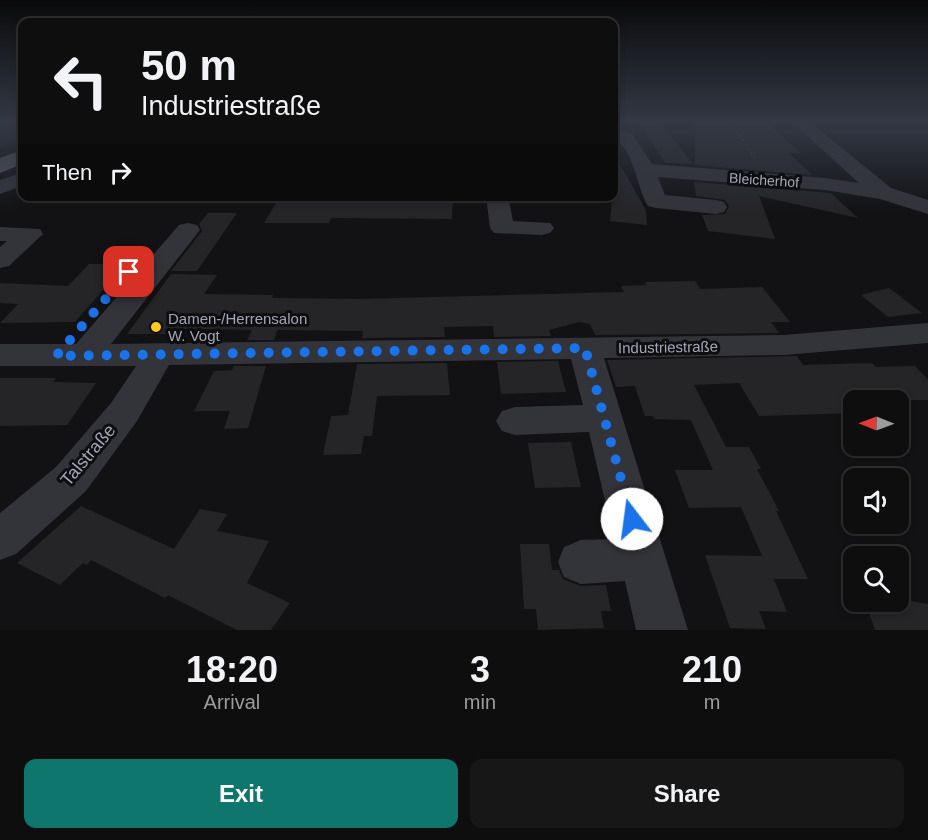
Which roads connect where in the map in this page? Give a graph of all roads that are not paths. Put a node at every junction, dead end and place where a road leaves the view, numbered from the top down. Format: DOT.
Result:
graph roads {
  1 [pos="635,152"];
  2 [pos="835,152"];
  3 [pos="18,158"];
  4 [pos="0,166"];
  5 [pos="645,170"];
  6 [pos="18,181"];
  7 [pos="0,188"];
  8 [pos="883,193"];
  9 [pos="498,201"];
  10 [pos="716,207"];
  11 [pos="928,207"];
  12 [pos="542,228"];
  13 [pos="188,230"];
  14 [pos="0,234"];
  15 [pos="159,238"];
  16 [pos="0,260"];
  17 [pos="928,333"];
  18 [pos="585,348"];
  19 [pos="0,355"];
  20 [pos="70,356"];
  21 [pos="159,356"];
  22 [pos="604,418"];
  23 [pos="515,421"];
  24 [pos="0,540"];
  25 [pos="642,559"];
  26 [pos="581,562"];
  27 [pos="662,630"];
  1 -- 5 [label="street"];
  2 -- 8 [label="street"];
  3 -- 4 [label="main road"];
  5 -- 8 [label="street, Bleicherhof"];
  5 -- 10 [label="street"];
  6 -- 7 [label="street"];
  8 -- 11 [label="street"];
  9 -- 12 [label="street"];
  13 -- 20 [label="street"];
  14 -- 16 [label="street"];
  15 -- 20 [label="street"];
  17 -- 18 [label="street, Industriestraße"];
  18 -- 21 [label="street, Industriestraße"];
  18 -- 22 [label="street"];
  19 -- 20 [label="street, Industriestraße"];
  20 -- 21 [label="street, Industriestraße"];
  21 -- 24 [label="street, Talstraße"];
  22 -- 23 [label="street"];
  22 -- 25 [label="street"];
  25 -- 26 [label="street"];
  25 -- 27 [label="street"];
}
